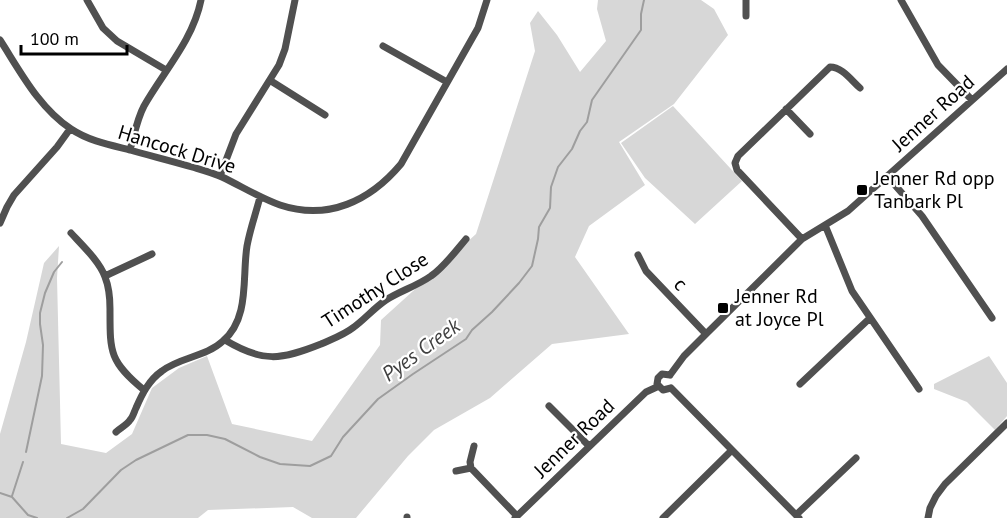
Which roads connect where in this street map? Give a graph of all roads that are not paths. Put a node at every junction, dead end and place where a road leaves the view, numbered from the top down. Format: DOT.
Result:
graph roads {
  1 [pos="87,0"];
  2 [pos="201,0"];
  3 [pos="295,0"];
  4 [pos="487,0"];
  5 [pos="746,0"];
  6 [pos="901,0"];
  7 [pos="746,16"];
  8 [pos="0,40"];
  9 [pos="384,46"];
  10 [pos="1007,69"];
  11 [pos="166,70"];
  12 [pos="271,81"];
  13 [pos="447,82"];
  14 [pos="860,88"];
  15 [pos="972,100"];
  16 [pos="786,109"];
  17 [pos="325,115"];
  18 [pos="70,129"];
  19 [pos="810,134"];
  20 [pos="130,150"];
  21 [pos="220,176"];
  22 [pos="887,176"];
  23 [pos="260,197"];
  24 [pos="0,223"];
  25 [pos="825,225"];
  26 [pos="71,233"];
  27 [pos="466,239"];
  28 [pos="802,239"];
  29 [pos="152,254"];
  30 [pos="638,255"];
  31 [pos="105,276"];
  32 [pos="870,318"];
  33 [pos="992,318"];
  34 [pos="706,333"];
  35 [pos="225,340"];
  36 [pos="670,375"];
  37 [pos="800,384"];
  38 [pos="658,386"];
  39 [pos="671,388"];
  40 [pos="920,389"];
  41 [pos="144,390"];
  42 [pos="549,406"];
  43 [pos="1007,423"];
  44 [pos="116,432"];
  45 [pos="474,446"];
  46 [pos="589,446"];
  47 [pos="732,450"];
  48 [pos="856,458"];
  49 [pos="471,468"];
  50 [pos="456,471"];
  51 [pos="516,517"];
  52 [pos="797,517"];
  53 [pos="663,518"];
  54 [pos="928,518"];
  1 -- 11 [label="street"];
  2 -- 11 [label="street"];
  3 -- 12 [label="street"];
  4 -- 13 [label="street, Hancock Drive"];
  5 -- 7 [label="street"];
  6 -- 15 [label="street"];
  8 -- 18 [label="street, Hancock Drive"];
  9 -- 13 [label="street"];
  10 -- 15 [label="street, Jenner Road"];
  11 -- 20 [label="street"];
  12 -- 17 [label="street"];
  12 -- 21 [label="street"];
  13 -- 23 [label="street, Hancock Drive"];
  14 -- 16 [label="street"];
  15 -- 22 [label="street, Jenner Road"];
  16 -- 19 [label="street"];
  16 -- 28 [label="street"];
  18 -- 20 [label="street, Hancock Drive"];
  18 -- 24 [label="street"];
  20 -- 21 [label="street, Hancock Drive"];
  21 -- 23 [label="street, Hancock Drive"];
  22 -- 25 [label="street, Jenner Road"];
  22 -- 33 [label="street"];
  23 -- 35 [label="street"];
  25 -- 28 [label="street, Jenner Road"];
  25 -- 32 [label="street"];
  26 -- 31 [label="street"];
  27 -- 35 [label="street, Timothy Close"];
  28 -- 34 [label="street, Jenner Road"];
  29 -- 31 [label="street"];
  30 -- 34 [label="street, c"];
  31 -- 41 [label="street"];
  32 -- 37 [label="street"];
  32 -- 40 [label="street"];
  34 -- 36 [label="street, Jenner Road"];
  35 -- 41 [label="street"];
  36 -- 38 [label="street"];
  36 -- 39 [label="street"];
  38 -- 39 [label="street"];
  38 -- 46 [label="street, Jenner Road"];
  39 -- 47 [label="street"];
  41 -- 44 [label="street"];
  42 -- 46 [label="street"];
  43 -- 54 [label="street"];
  45 -- 49 [label="street"];
  46 -- 51 [label="street, Jenner Road"];
  47 -- 52 [label="street"];
  47 -- 53 [label="street"];
  48 -- 52 [label="street"];
  49 -- 50 [label="street"];
  49 -- 51 [label="street"];
}
